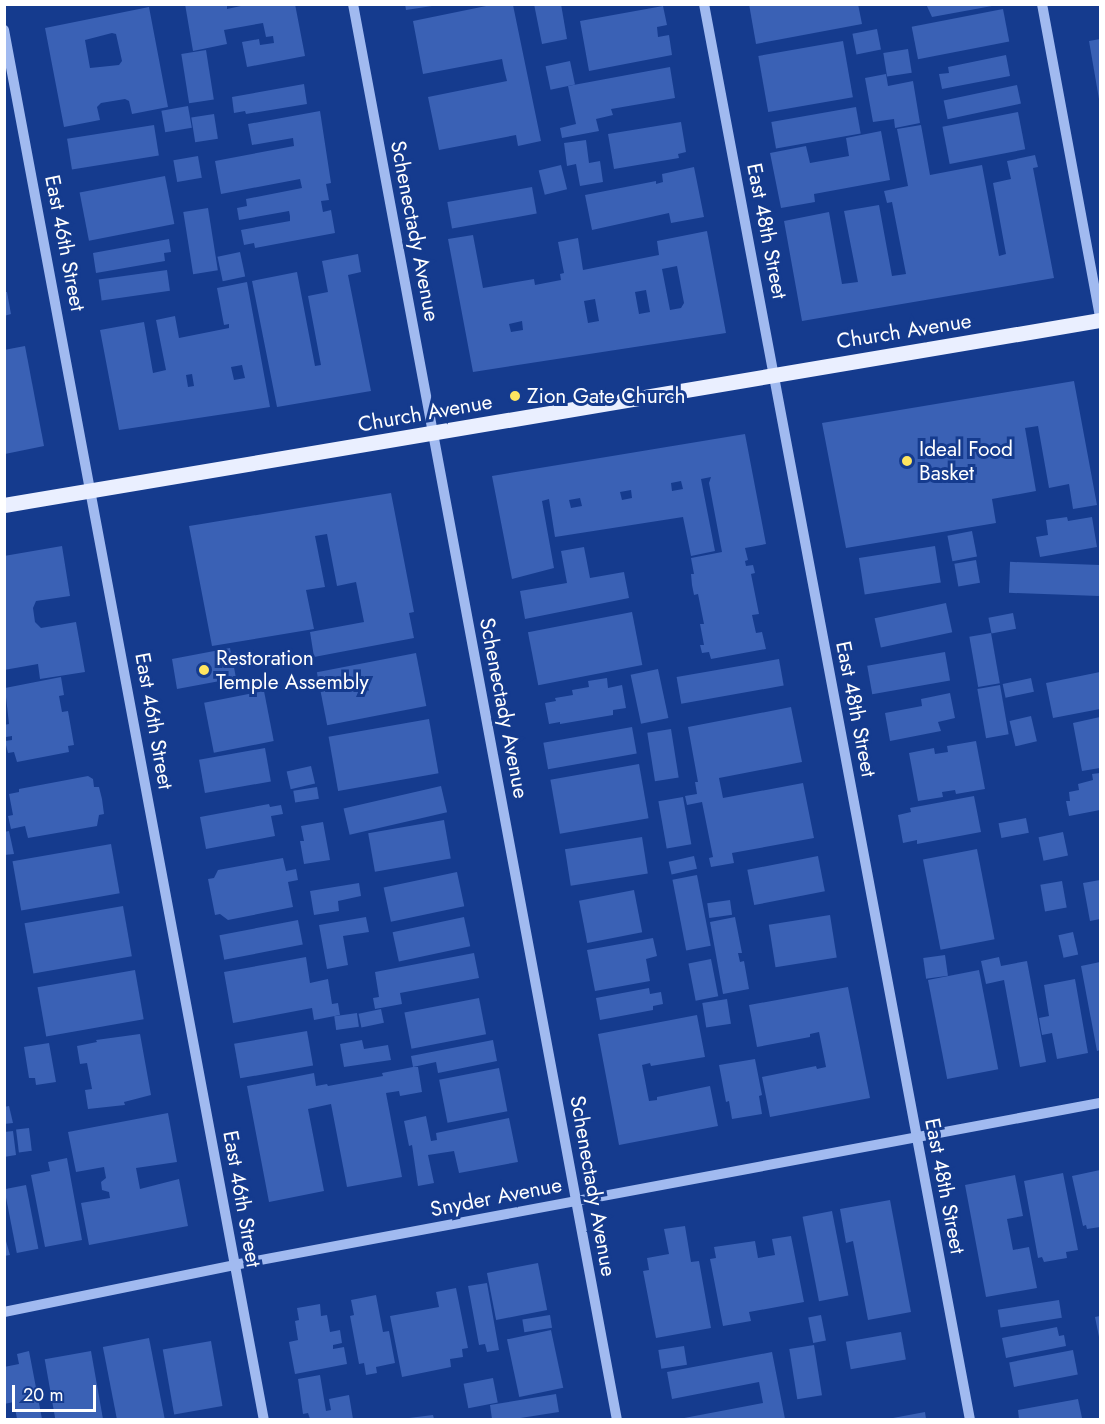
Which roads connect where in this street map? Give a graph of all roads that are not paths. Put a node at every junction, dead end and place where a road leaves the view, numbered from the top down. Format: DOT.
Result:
graph roads {
  1 [pos="353,4"];
  2 [pos="705,4"];
  3 [pos="1042,4"];
  4 [pos="4,30"];
  5 [pos="1101,319"];
  6 [pos="773,373"];
  7 [pos="433,434"];
  8 [pos="91,490"];
  9 [pos="4,505"];
  10 [pos="1101,1103"];
  11 [pos="916,1137"];
  12 [pos="577,1202"];
  13 [pos="234,1265"];
  14 [pos="4,1312"];
  15 [pos="264,1419"];
  16 [pos="617,1419"];
  17 [pos="969,1419"];
  1 -- 7 [label="street, Schenectady Avenue"];
  2 -- 6 [label="street, East 48th Street"];
  3 -- 5 [label="street"];
  4 -- 8 [label="street, East 46th Street"];
  5 -- 6 [label="main road, Church Avenue"];
  6 -- 7 [label="main road, Church Avenue"];
  6 -- 11 [label="street, East 48th Street"];
  7 -- 8 [label="main road, Church Avenue"];
  7 -- 12 [label="street, Schenectady Avenue"];
  8 -- 9 [label="main road, Church Avenue"];
  8 -- 13 [label="street, East 46th Street"];
  10 -- 11 [label="street, Snyder Avenue"];
  11 -- 12 [label="street, Snyder Avenue"];
  11 -- 17 [label="street, East 48th Street"];
  12 -- 13 [label="street, Snyder Avenue"];
  12 -- 16 [label="street, Schenectady Avenue"];
  13 -- 14 [label="street, Snyder Avenue"];
  13 -- 15 [label="street, East 46th Street"];
}
